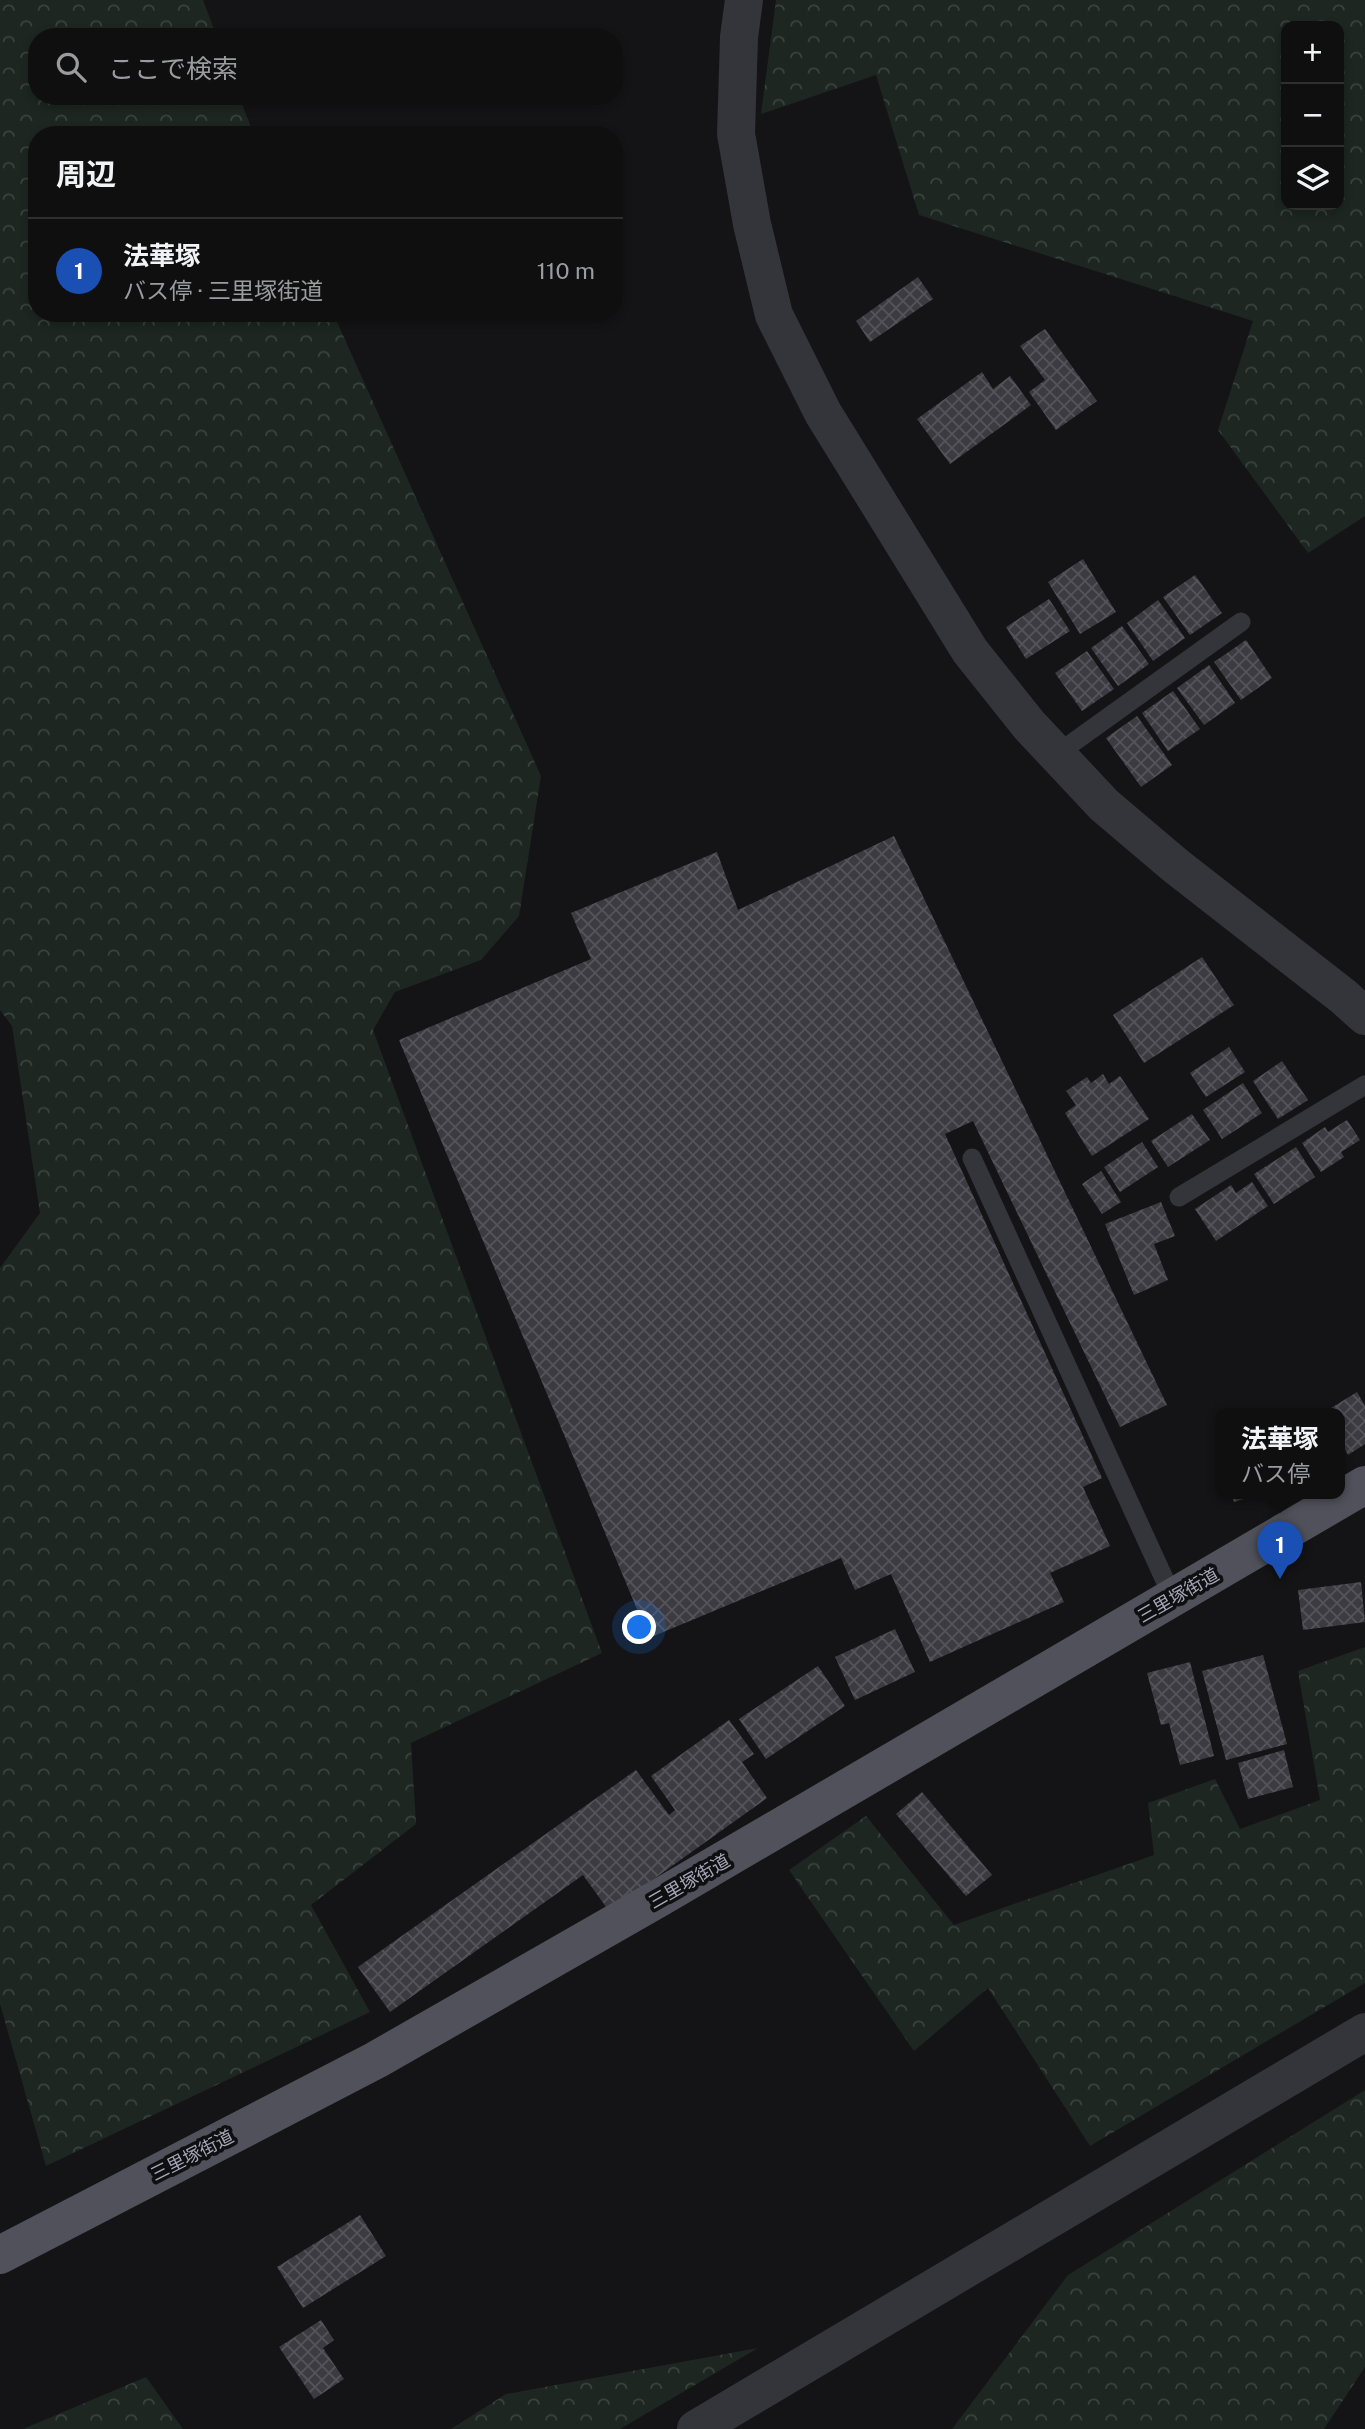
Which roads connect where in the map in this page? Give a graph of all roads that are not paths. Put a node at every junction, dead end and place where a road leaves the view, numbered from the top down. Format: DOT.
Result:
graph roads {
  1 [pos="744,0"];
  2 [pos="1241,622"];
  3 [pos="1057,754"];
  4 [pos="1365,1016"];
  5 [pos="1365,1085"];
  6 [pos="972,1158"];
  7 [pos="1179,1197"];
  8 [pos="1365,1485"];
  9 [pos="1345,1497"];
  10 [pos="1341,1499"];
  11 [pos="1173,1598"];
  12 [pos="1365,2032"];
  13 [pos="0,2255"];
  14 [pos="696,2429"];
  1 -- 3 [label="street"];
  2 -- 3 [label="lane"];
  3 -- 4 [label="street"];
  5 -- 7 [label="lane"];
  6 -- 11 [label="lane"];
  8 -- 9 [label="main road, 三里塚街道"];
  10 -- 11 [label="main road, 三里塚街道"];
  11 -- 13 [label="main road, 三里塚街道"];
  12 -- 14 [label="street"];
}
